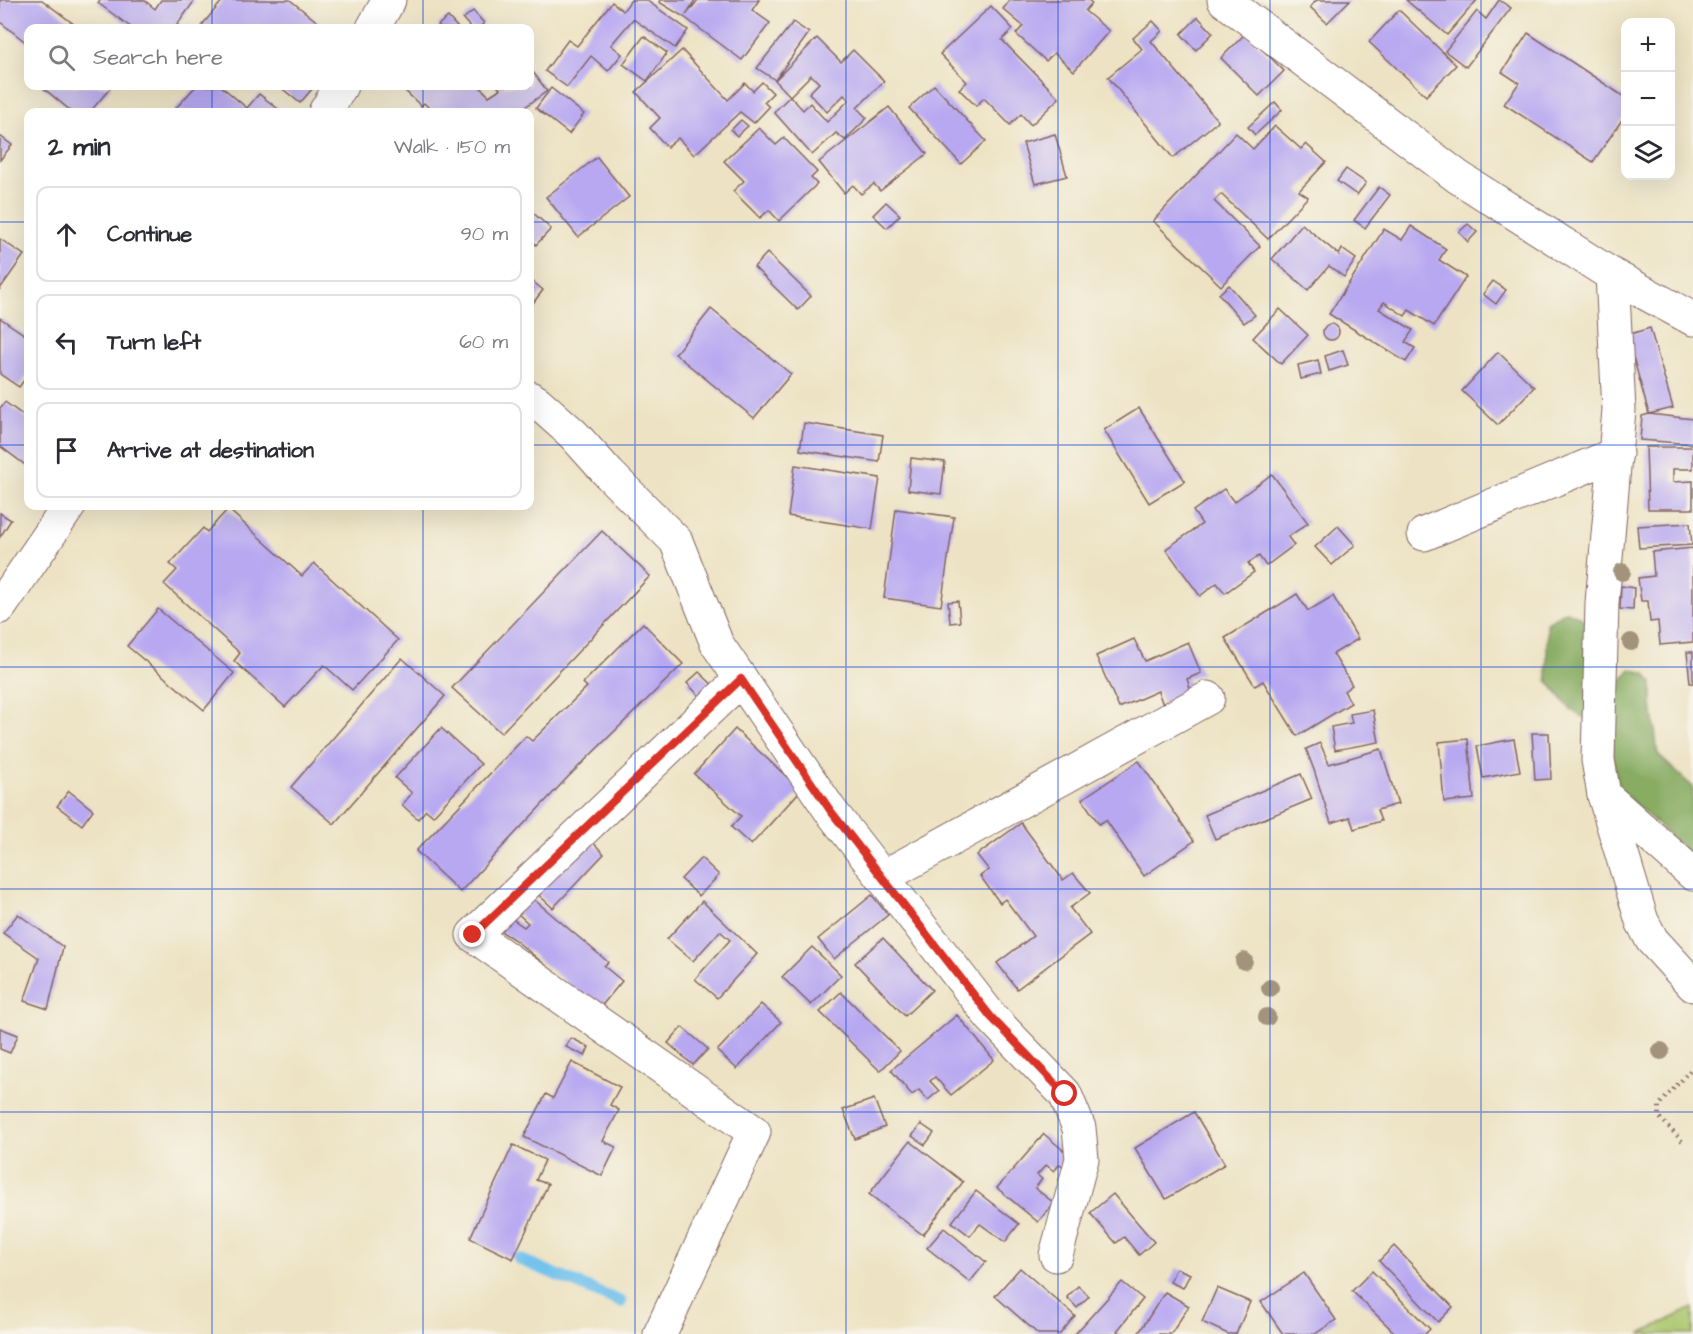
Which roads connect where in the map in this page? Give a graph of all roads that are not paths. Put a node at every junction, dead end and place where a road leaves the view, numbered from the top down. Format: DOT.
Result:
graph roads {
  1 [pos="389,0"];
  2 [pos="1224,0"];
  3 [pos="375,24"];
  4 [pos="339,90"];
  5 [pos="327,108"];
  6 [pos="1612,275"];
  7 [pos="1693,319"];
  8 [pos="534,400"];
  9 [pos="1616,453"];
  10 [pos="66,510"];
  11 [pos="1424,534"];
  12 [pos="0,607"];
  13 [pos="741,679"];
  14 [pos="1208,698"];
  15 [pos="1604,795"];
  16 [pos="1693,874"];
  17 [pos="883,877"];
  18 [pos="1693,985"];
  19 [pos="1056,1255"];
  20 [pos="660,1334"];
  1 -- 3 [label="street"];
  2 -- 6 [label="street"];
  4 -- 5 [label="street"];
  6 -- 7 [label="street"];
  6 -- 9 [label="street"];
  8 -- 13 [label="street"];
  9 -- 11 [label="street"];
  9 -- 15 [label="street"];
  10 -- 12 [label="street"];
  13 -- 17 [label="street"];
  13 -- 20 [label="street"];
  14 -- 17 [label="street"];
  15 -- 16 [label="street"];
  15 -- 18 [label="street"];
  17 -- 19 [label="street"];
}
